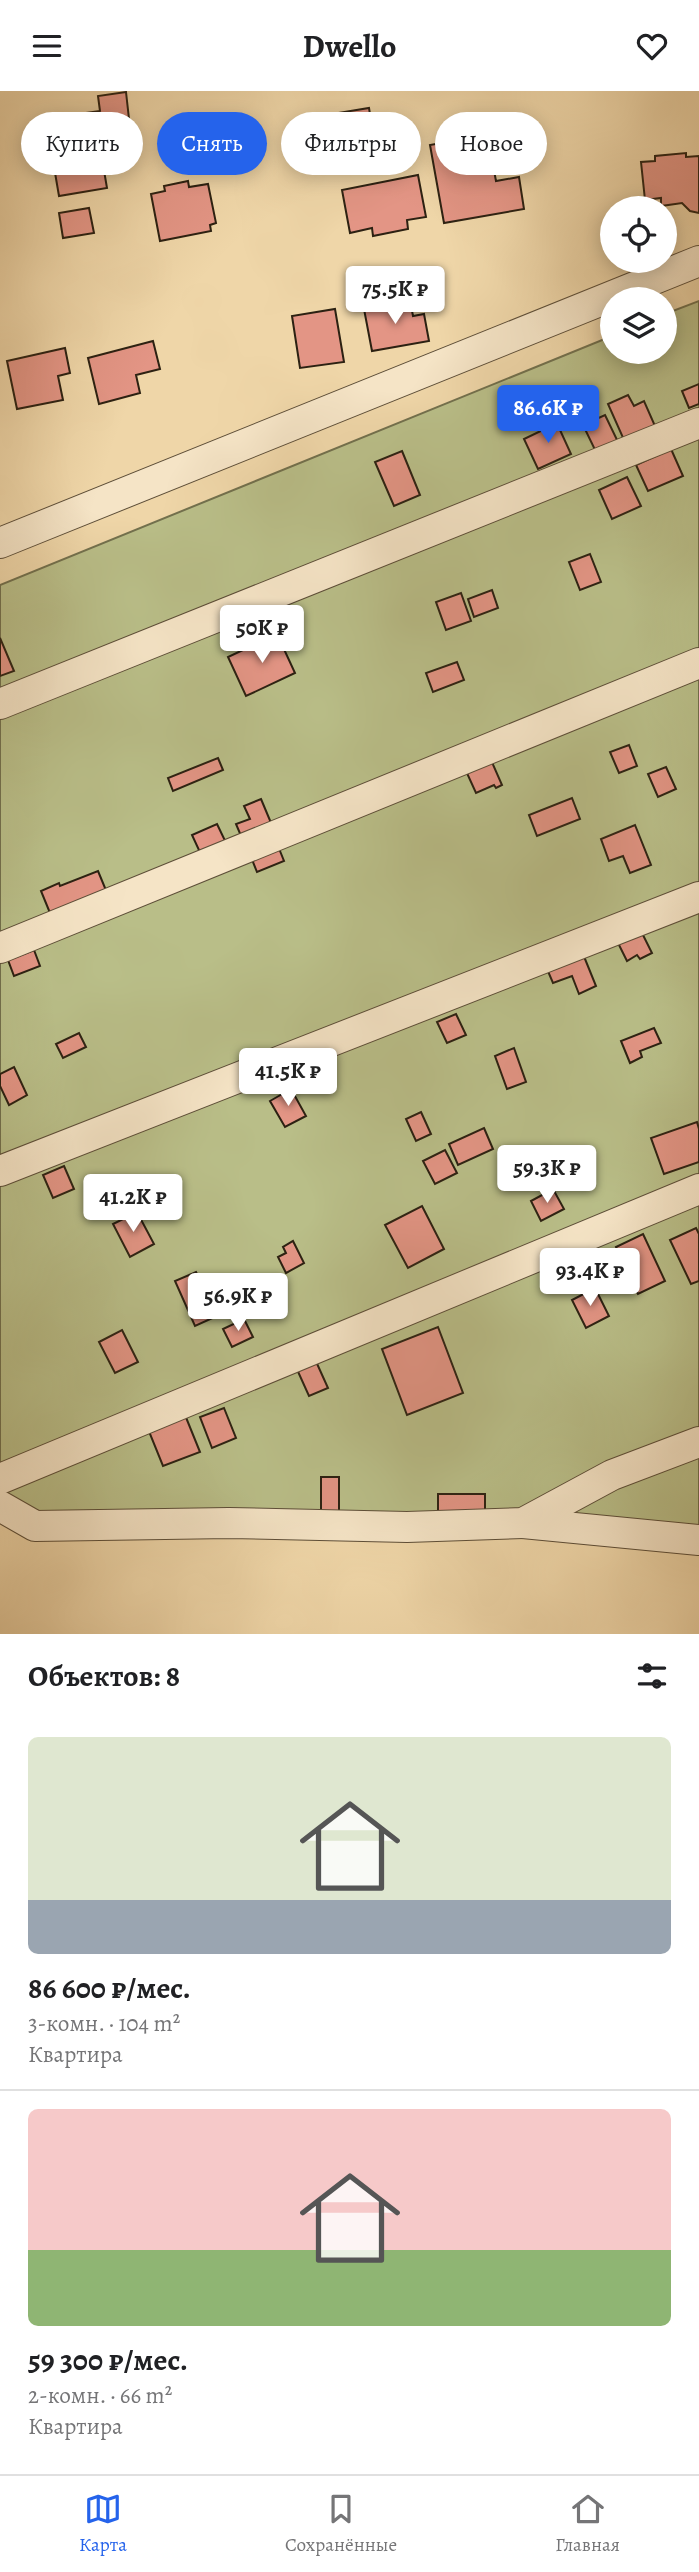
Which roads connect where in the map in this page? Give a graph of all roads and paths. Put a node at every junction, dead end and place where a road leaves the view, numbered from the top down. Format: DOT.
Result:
graph roads {
  1 [pos="699,261"];
  2 [pos="699,423"];
  3 [pos="0,543"];
  4 [pos="699,663"];
  5 [pos="0,703"];
  6 [pos="699,897"];
  7 [pos="0,948"];
  8 [pos="0,1171"];
  9 [pos="699,1189"];
  10 [pos="699,1442"];
  11 [pos="0,1479"];
  12 [pos="0,1506"];
  13 [pos="523,1523"];
  14 [pos="699,1540"];
  1 -- 3 [label="street"];
  2 -- 5 [label="street"];
  4 -- 7 [label="street"];
  6 -- 8 [label="street"];
  9 -- 11 [label="street"];
  10 -- 13 [label="street"];
  12 -- 13 [label="street"];
  13 -- 14 [label="street"];
}
